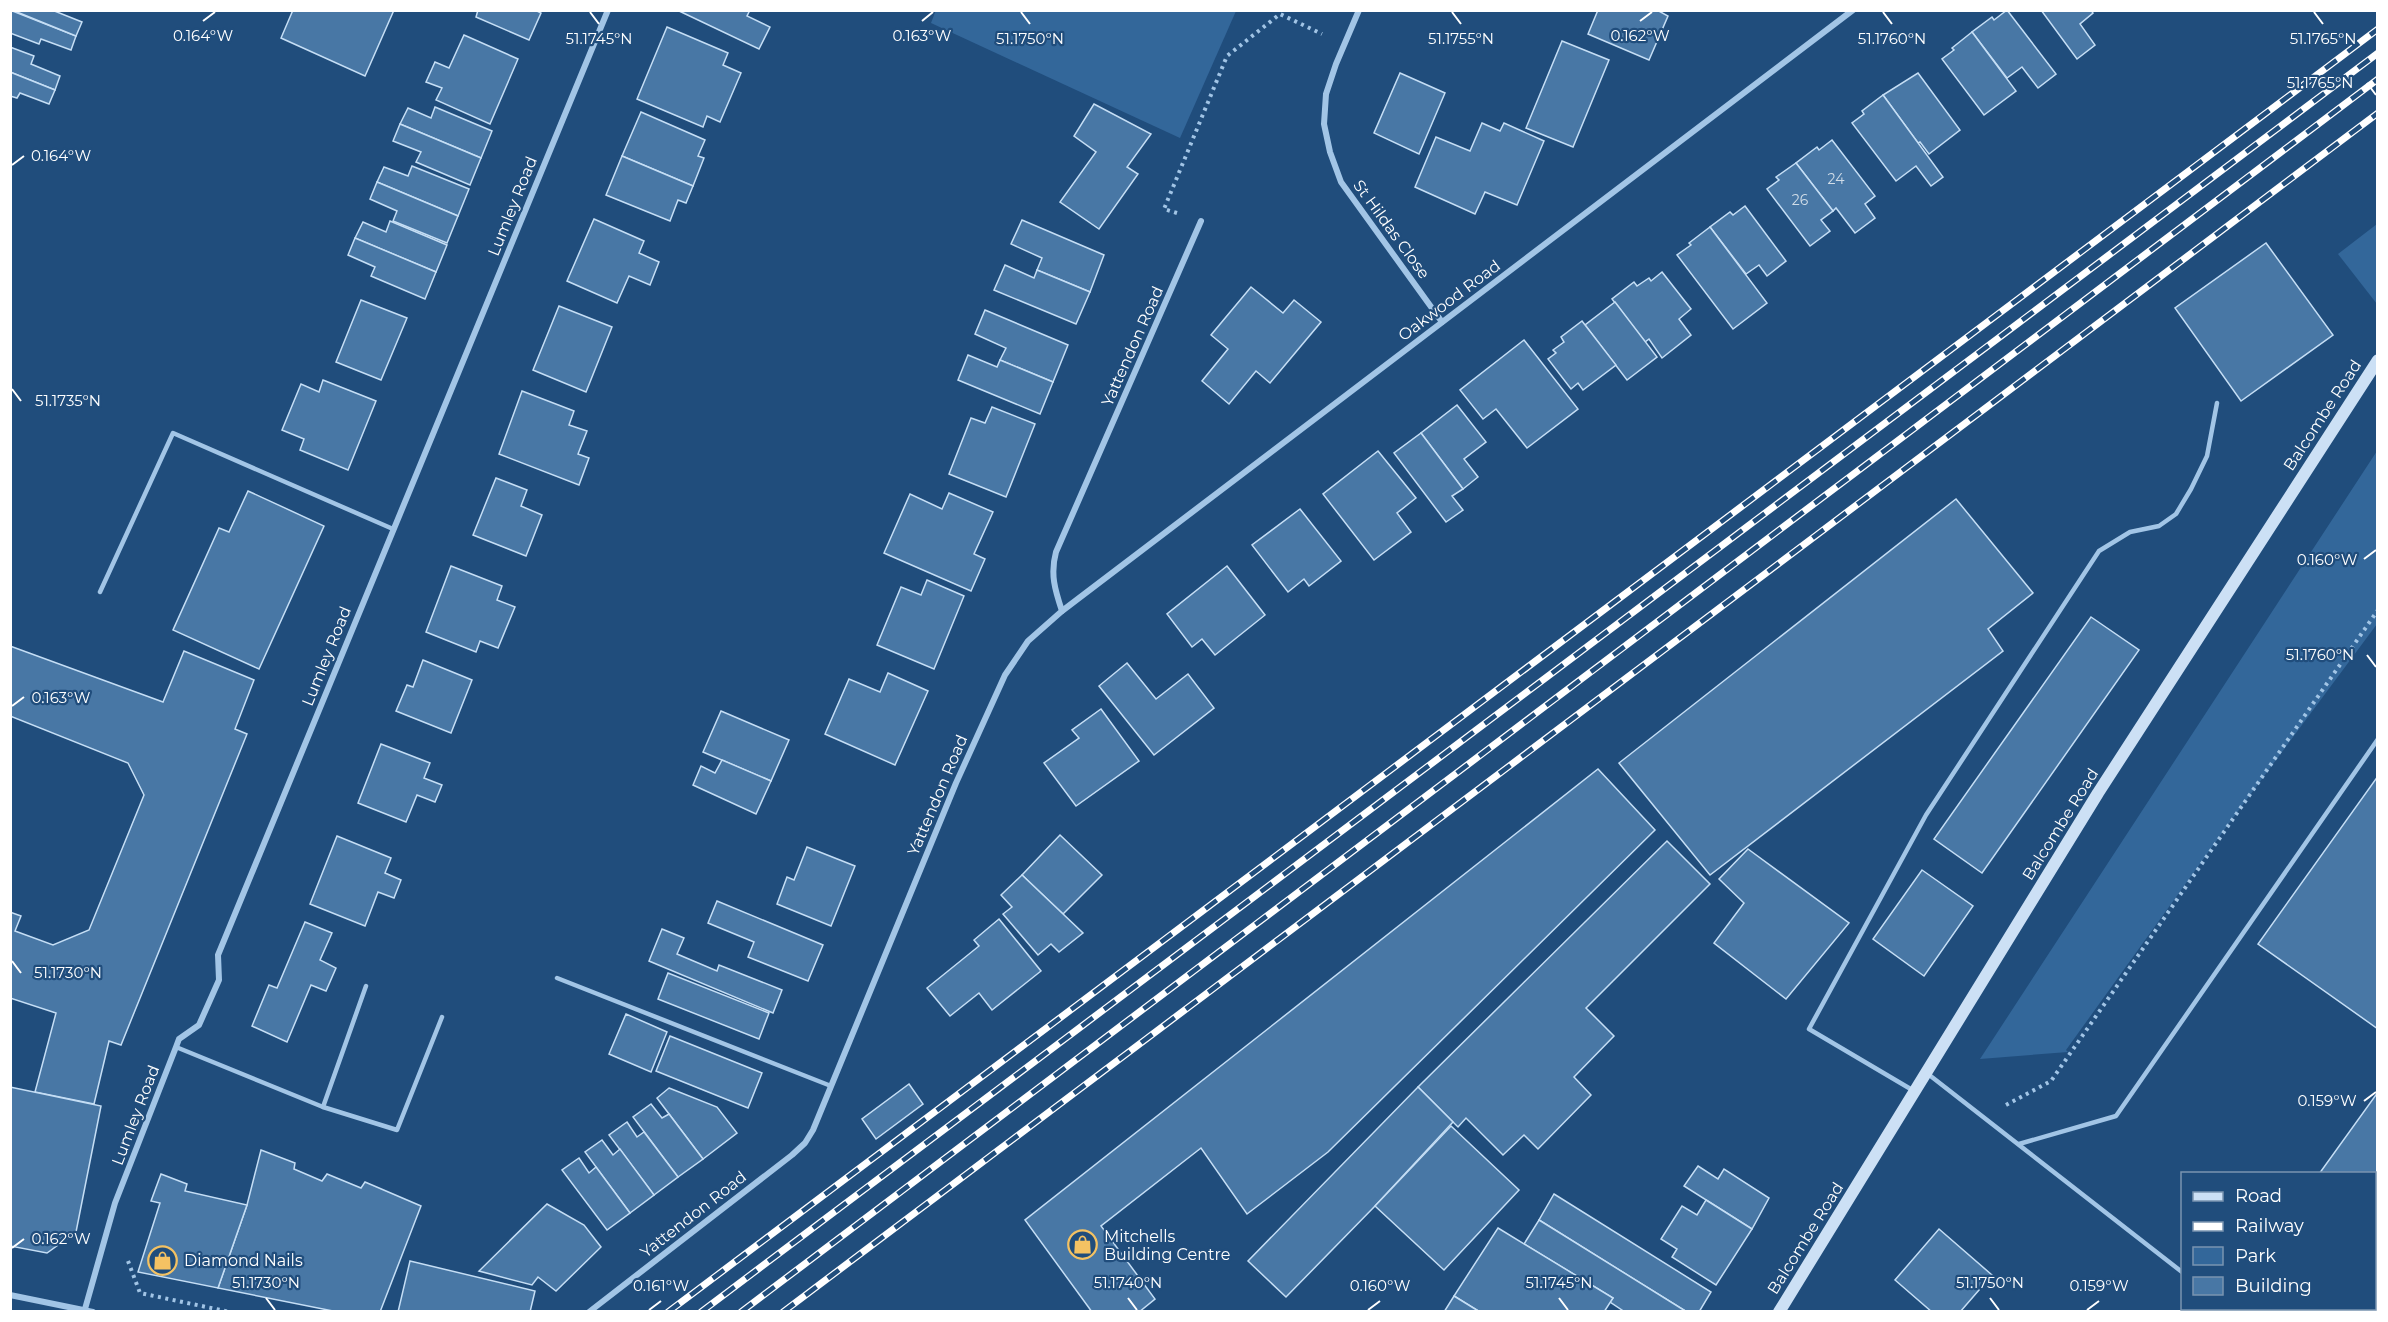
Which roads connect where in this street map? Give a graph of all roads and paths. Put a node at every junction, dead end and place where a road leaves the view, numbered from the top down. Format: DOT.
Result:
graph roads {
  1 [pos="608,10"];
  2 [pos="1359,10"];
  3 [pos="1852,10"];
  4 [pos="1345,45"];
  5 [pos="1201,222"];
  6 [pos="1442,322"];
  7 [pos="2378,360"];
  8 [pos="2217,403"];
  9 [pos="393,529"];
  10 [pos="100,592"];
  11 [pos="2378,610"];
  12 [pos="1062,611"];
  13 [pos="2378,739"];
  14 [pos="557,978"];
  15 [pos="366,986"];
  16 [pos="442,1017"];
  17 [pos="176,1047"];
  18 [pos="1926,1072"];
  19 [pos="831,1086"];
  20 [pos="1914,1091"];
  21 [pos="323,1107"];
  22 [pos="1985,1117"];
  23 [pos="2019,1144"];
  24 [pos="128,1261"];
  25 [pos="2181,1271"];
  26 [pos="10,1295"];
  27 [pos="85,1310"];
  28 [pos="93,1311"];
  29 [pos="230,1311"];
  30 [pos="589,1311"];
  31 [pos="1779,1311"];
  1 -- 9 [label="street, Lumley Road"];
  2 -- 4 [label="street, St Hildas Close"];
  3 -- 6 [label="street, Oakwood Road"];
  4 -- 5 [label="path"];
  4 -- 6 [label="street, St Hildas Close"];
  5 -- 12 [label="street, Yattendon Road"];
  6 -- 12 [label="street, Oakwood Road"];
  7 -- 18 [label="main road, Balcombe Road"];
  8 -- 20 [label="lane"];
  9 -- 10 [label="lane"];
  9 -- 17 [label="street, Lumley Road"];
  11 -- 22 [label="path"];
  12 -- 19 [label="street, Yattendon Road"];
  13 -- 23 [label="lane"];
  14 -- 19 [label="lane"];
  15 -- 21 [label="lane"];
  16 -- 21 [label="lane"];
  17 -- 21 [label="lane"];
  17 -- 27 [label="street, Lumley Road"];
  18 -- 20 [label="main road, Balcombe Road"];
  18 -- 22 [label="lane"];
  19 -- 30 [label="street, Yattendon Road"];
  20 -- 31 [label="main road, Balcombe Road"];
  22 -- 23 [label="lane"];
  23 -- 25 [label="lane"];
  24 -- 29 [label="path"];
  26 -- 27 [label="street"];
  27 -- 28 [label="street"];
}
